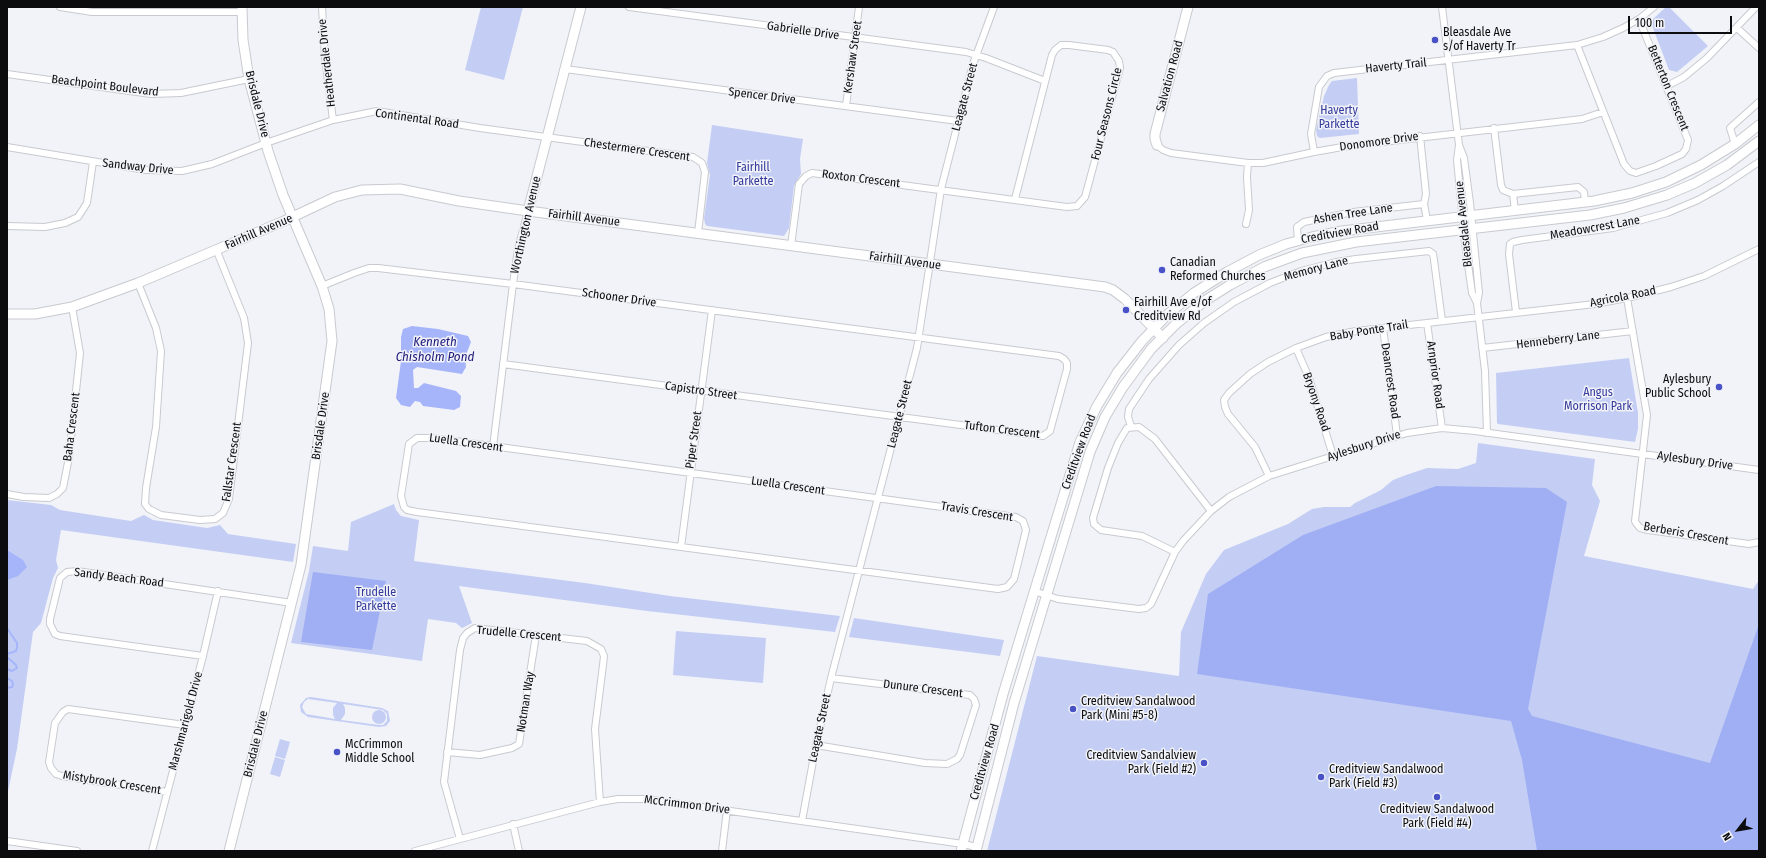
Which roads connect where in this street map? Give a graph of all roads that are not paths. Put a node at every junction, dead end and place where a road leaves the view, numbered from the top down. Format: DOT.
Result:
graph roads {
  1 [pos="60,7"];
  2 [pos="322,7"];
  3 [pos="581,7"];
  4 [pos="629,7"];
  5 [pos="859,7"];
  6 [pos="994,7"];
  7 [pos="1188,7"];
  8 [pos="1442,7"];
  9 [pos="1654,7"];
  10 [pos="1756,7"];
  11 [pos="93,9"];
  12 [pos="166,9"];
  13 [pos="242,9"];
  14 [pos="1639,20"];
  15 [pos="1737,28"];
  16 [pos="855,38"];
  17 [pos="1576,45"];
  18 [pos="1759,48"];
  19 [pos="976,55"];
  20 [pos="1448,60"];
  21 [pos="565,69"];
  22 [pos="7,74"];
  23 [pos="249,79"];
  24 [pos="1045,82"];
  25 [pos="1667,86"];
  26 [pos="1759,102"];
  27 [pos="846,106"];
  28 [pos="1603,112"];
  29 [pos="333,120"];
  30 [pos="958,122"];
  31 [pos="1759,125"];
  32 [pos="1494,128"];
  33 [pos="1457,133"];
  34 [pos="548,136"];
  35 [pos="1420,136"];
  36 [pos="1759,141"];
  37 [pos="266,143"];
  38 [pos="1734,144"];
  39 [pos="1157,145"];
  40 [pos="7,147"];
  41 [pos="1314,152"];
  42 [pos="93,162"];
  43 [pos="1759,162"];
  44 [pos="1248,163"];
  45 [pos="940,190"];
  46 [pos="1514,194"];
  47 [pos="1014,199"];
  48 [pos="1585,202"];
  49 [pos="1424,204"];
  50 [pos="528,211"];
  51 [pos="1515,211"];
  52 [pos="1467,216"];
  53 [pos="293,218"];
  54 [pos="1427,220"];
  55 [pos="1246,224"];
  56 [pos="7,226"];
  57 [pos="1468,229"];
  58 [pos="698,233"];
  59 [pos="1298,241"];
  60 [pos="791,246"];
  61 [pos="216,249"];
  62 [pos="1759,249"];
  63 [pos="929,264"];
  64 [pos="138,283"];
  65 [pos="513,284"];
  66 [pos="322,286"];
  67 [pos="1627,298"];
  68 [pos="72,307"];
  69 [pos="712,310"];
  70 [pos="1516,312"];
  71 [pos="7,314"];
  72 [pos="1478,317"];
  73 [pos="1442,321"];
  74 [pos="1427,322"];
  75 [pos="1154,328"];
  76 [pos="1383,328"];
  77 [pos="1633,331"];
  78 [pos="919,338"];
  79 [pos="1163,338"];
  80 [pos="1296,348"];
  81 [pos="1482,348"];
  82 [pos="503,364"];
  83 [pos="701,391"];
  84 [pos="899,417"];
  85 [pos="1131,426"];
  86 [pos="1442,428"];
  87 [pos="1487,433"];
  88 [pos="1397,435"];
  89 [pos="493,447"];
  90 [pos="1644,454"];
  91 [pos="1333,456"];
  92 [pos="1759,470"];
  93 [pos="690,473"];
  94 [pos="1269,476"];
  95 [pos="7,494"];
  96 [pos="878,498"];
  97 [pos="1210,510"];
  98 [pos="1759,542"];
  99 [pos="681,547"];
  100 [pos="1175,552"];
  101 [pos="858,570"];
  102 [pos="218,591"];
  103 [pos="1034,591"];
  104 [pos="1046,595"];
  105 [pos="292,603"];
  106 [pos="536,635"];
  107 [pos="203,656"];
  108 [pos="831,678"];
  109 [pos="185,725"];
  110 [pos="816,745"];
  111 [pos="447,752"];
  112 [pos="167,792"];
  113 [pos="600,802"];
  114 [pos="727,810"];
  115 [pos="802,821"];
  116 [pos="513,824"];
  117 [pos="460,839"];
  118 [pos="7,841"];
  119 [pos="962,847"];
  120 [pos="30,848"];
  121 [pos="976,849"];
  122 [pos="77,851"];
  123 [pos="152,851"];
  124 [pos="229,851"];
  125 [pos="415,851"];
  126 [pos="518,851"];
  127 [pos="722,851"];
  1 -- 11 [label="street"];
  2 -- 29 [label="street, Heatherdale Drive"];
  3 -- 21 [label="street, Worthington Avenue"];
  4 -- 16 [label="street, Gabrielle Drive"];
  5 -- 16 [label="street, Kershaw Street"];
  6 -- 19 [label="street, Leagate Street"];
  7 -- 39 [label="street, Salvation Road"];
  8 -- 20 [label="street, Bleasdale Avenue"];
  9 -- 14 [label="street, Haverty Trail"];
  10 -- 15 [label="street"];
  11 -- 12 [label="street"];
  12 -- 13 [label="street"];
  13 -- 23 [label="street, Brisdale Drive"];
  14 -- 17 [label="street, Haverty Trail"];
  14 -- 25 [label="street, Betterton Crescent"];
  15 -- 18 [label="street"];
  15 -- 25 [label="street"];
  16 -- 19 [label="street, Gabrielle Drive"];
  16 -- 27 [label="street, Kershaw Street"];
  17 -- 20 [label="street, Haverty Trail"];
  17 -- 28 [label="street, Betterton Crescent"];
  19 -- 24 [label="street, Gabrielle Drive"];
  19 -- 30 [label="street, Leagate Street"];
  20 -- 33 [label="street, Bleasdale Avenue"];
  20 -- 41 [label="street, Haverty Trail"];
  21 -- 27 [label="street, Spencer Drive"];
  21 -- 34 [label="street, Worthington Avenue"];
  22 -- 23 [label="street, Beachpoint Boulevard"];
  23 -- 37 [label="street, Brisdale Drive"];
  24 -- 47 [label="street, Four Seasons Circle"];
  24 -- 47 [label="street, Four Seasons Circle"];
  25 -- 28 [label="street, Betterton Crescent"];
  26 -- 38 [label="street"];
  27 -- 30 [label="street, Spencer Drive"];
  28 -- 32 [label="street, Donomore Drive"];
  29 -- 34 [label="street, Continental Road"];
  29 -- 37 [label="street, Continental Road"];
  30 -- 45 [label="street, Leagate Street"];
  31 -- 38 [label="street, Creditview Road"];
  32 -- 33 [label="street, Donomore Drive"];
  32 -- 46 [label="street"];
  33 -- 35 [label="street, Donomore Drive"];
  33 -- 52 [label="street, Bleasdale Avenue"];
  34 -- 50 [label="street, Worthington Avenue"];
  34 -- 58 [label="street, Chestermere Crescent"];
  35 -- 41 [label="street, Donomore Drive"];
  35 -- 49 [label="street"];
  36 -- 57 [label="street, Creditview Road"];
  37 -- 42 [label="street, Sandway Drive"];
  37 -- 53 [label="street, Brisdale Drive"];
  38 -- 48 [label="street, Creditview Road"];
  39 -- 44 [label="street, Donomore Drive"];
  40 -- 42 [label="street, Sandway Drive"];
  41 -- 44 [label="street, Donomore Drive"];
  42 -- 56 [label="street"];
  43 -- 70 [label="street, Meadowcrest Lane"];
  44 -- 55 [label="street"];
  45 -- 47 [label="street, Four Seasons Circle"];
  45 -- 60 [label="street, Roxton Crescent"];
  45 -- 63 [label="street, Leagate Street"];
  46 -- 48 [label="street"];
  46 -- 51 [label="street"];
  48 -- 51 [label="street, Creditview Road"];
  49 -- 54 [label="street"];
  49 -- 59 [label="street, Ashen Tree Lane"];
  50 -- 53 [label="street, Fairhill Avenue"];
  50 -- 58 [label="street, Fairhill Avenue"];
  50 -- 65 [label="street, Worthington Avenue"];
  51 -- 52 [label="street, Creditview Road"];
  52 -- 54 [label="street, Creditview Road"];
  52 -- 57 [label="street, Bleasdale Avenue"];
  53 -- 61 [label="street, Fairhill Avenue"];
  53 -- 66 [label="street, Brisdale Drive"];
  54 -- 59 [label="street, Creditview Road"];
  57 -- 72 [label="street, Bleasdale Avenue"];
  57 -- 79 [label="street, Creditview Road"];
  58 -- 60 [label="street, Fairhill Avenue"];
  59 -- 75 [label="street, Creditview Road"];
  60 -- 63 [label="street, Fairhill Avenue"];
  61 -- 64 [label="street, Fairhill Avenue"];
  61 -- 64 [label="street, Fallstar Crescent"];
  62 -- 67 [label="street, Agricola Road"];
  63 -- 75 [label="street, Fairhill Avenue"];
  63 -- 78 [label="street, Leagate Street"];
  64 -- 68 [label="street, Fairhill Avenue"];
  65 -- 66 [label="street, Schooner Drive"];
  65 -- 69 [label="street, Schooner Drive"];
  65 -- 82 [label="street, Worthington Avenue"];
  66 -- 105 [label="street, Brisdale Drive"];
  67 -- 70 [label="street, Agricola Road"];
  67 -- 77 [label="street, Berberis Crescent"];
  68 -- 71 [label="street, Fairhill Avenue"];
  68 -- 95 [label="street, Baha Crescent"];
  69 -- 78 [label="street, Schooner Drive"];
  69 -- 83 [label="street, Piper Street"];
  70 -- 72 [label="street, Agricola Road"];
  72 -- 73 [label="street, Baby Ponte Trail"];
  72 -- 81 [label="street, Bleasdale Avenue"];
  73 -- 74 [label="street, Baby Ponte Trail"];
  73 -- 85 [label="street, Memory Lane"];
  74 -- 76 [label="street, Baby Ponte Trail"];
  74 -- 86 [label="street, Arnprior Road"];
  75 -- 79 [label="street, Fairhill Avenue"];
  75 -- 103 [label="street, Creditview Road"];
  76 -- 80 [label="street, Baby Ponte Trail"];
  76 -- 88 [label="street, Deancrest Road"];
  77 -- 81 [label="street, Henneberry Lane"];
  77 -- 90 [label="street, Berberis Crescent"];
  78 -- 84 [label="street, Leagate Street"];
  78 -- 84 [label="street, Tufton Crescent"];
  79 -- 104 [label="street, Creditview Road"];
  80 -- 91 [label="street, Bryony Road"];
  80 -- 94 [label="street, Baby Ponte Trail"];
  81 -- 87 [label="street, Bleasdale Avenue"];
  82 -- 83 [label="street, Capistro Street"];
  82 -- 89 [label="street, Worthington Avenue"];
  83 -- 84 [label="street, Capistro Street"];
  83 -- 93 [label="street, Piper Street"];
  84 -- 96 [label="street, Leagate Street"];
  85 -- 97 [label="street"];
  85 -- 100 [label="street"];
  86 -- 87 [label="street, Aylesbury Drive"];
  86 -- 88 [label="street, Aylesbury Drive"];
  87 -- 90 [label="street, Aylesbury Drive"];
  88 -- 91 [label="street, Aylesbury Drive"];
  89 -- 93 [label="street, Luella Crescent"];
  89 -- 99 [label="street, Luella Crescent"];
  90 -- 92 [label="street, Aylesbury Drive"];
  90 -- 98 [label="street, Berberis Crescent"];
  91 -- 94 [label="street, Aylesbury Drive"];
  93 -- 96 [label="street, Luella Crescent"];
  93 -- 99 [label="street, Piper Street"];
  94 -- 97 [label="street, Aylesbury Drive"];
  96 -- 101 [label="street, Leagate Street"];
  96 -- 101 [label="street, Travis Crescent"];
  97 -- 100 [label="street, Aylesbury Drive"];
  99 -- 101 [label="street, Luella Crescent"];
  100 -- 104 [label="street, Aylesbury Drive"];
  101 -- 108 [label="street, Leagate Street"];
  102 -- 105 [label="street, Sandy Beach Road"];
  102 -- 107 [label="street, Marshmarigold Drive"];
  102 -- 107 [label="street, Sandy Beach Road"];
  103 -- 104 [label="street, Aylesbury Drive"];
  103 -- 119 [label="street, Creditview Road"];
  104 -- 121 [label="street, Creditview Road"];
  105 -- 124 [label="street, Brisdale Drive"];
  106 -- 111 [label="street, Notman Way"];
  106 -- 111 [label="street, Trudelle Crescent"];
  106 -- 113 [label="street, Trudelle Crescent"];
  107 -- 109 [label="street, Marshmarigold Drive"];
  108 -- 110 [label="street, Leagate Street"];
  108 -- 110 [label="street, Dunure Crescent"];
  109 -- 112 [label="street, Marshmarigold Drive"];
  109 -- 112 [label="street, Mistybrook Crescent"];
  110 -- 115 [label="street, Leagate Street"];
  111 -- 117 [label="street, Trudelle Crescent"];
  112 -- 123 [label="street, Marshmarigold Drive"];
  113 -- 114 [label="street, McCrimmon Drive"];
  113 -- 116 [label="street, McCrimmon Drive"];
  114 -- 115 [label="street, McCrimmon Drive"];
  114 -- 127 [label="street"];
  115 -- 119 [label="street, McCrimmon Drive"];
  116 -- 117 [label="street, McCrimmon Drive"];
  116 -- 126 [label="street"];
  117 -- 125 [label="street, McCrimmon Drive"];
  118 -- 120 [label="street"];
  119 -- 121 [label="street, McCrimmon Drive"];
  120 -- 122 [label="street"];
}
